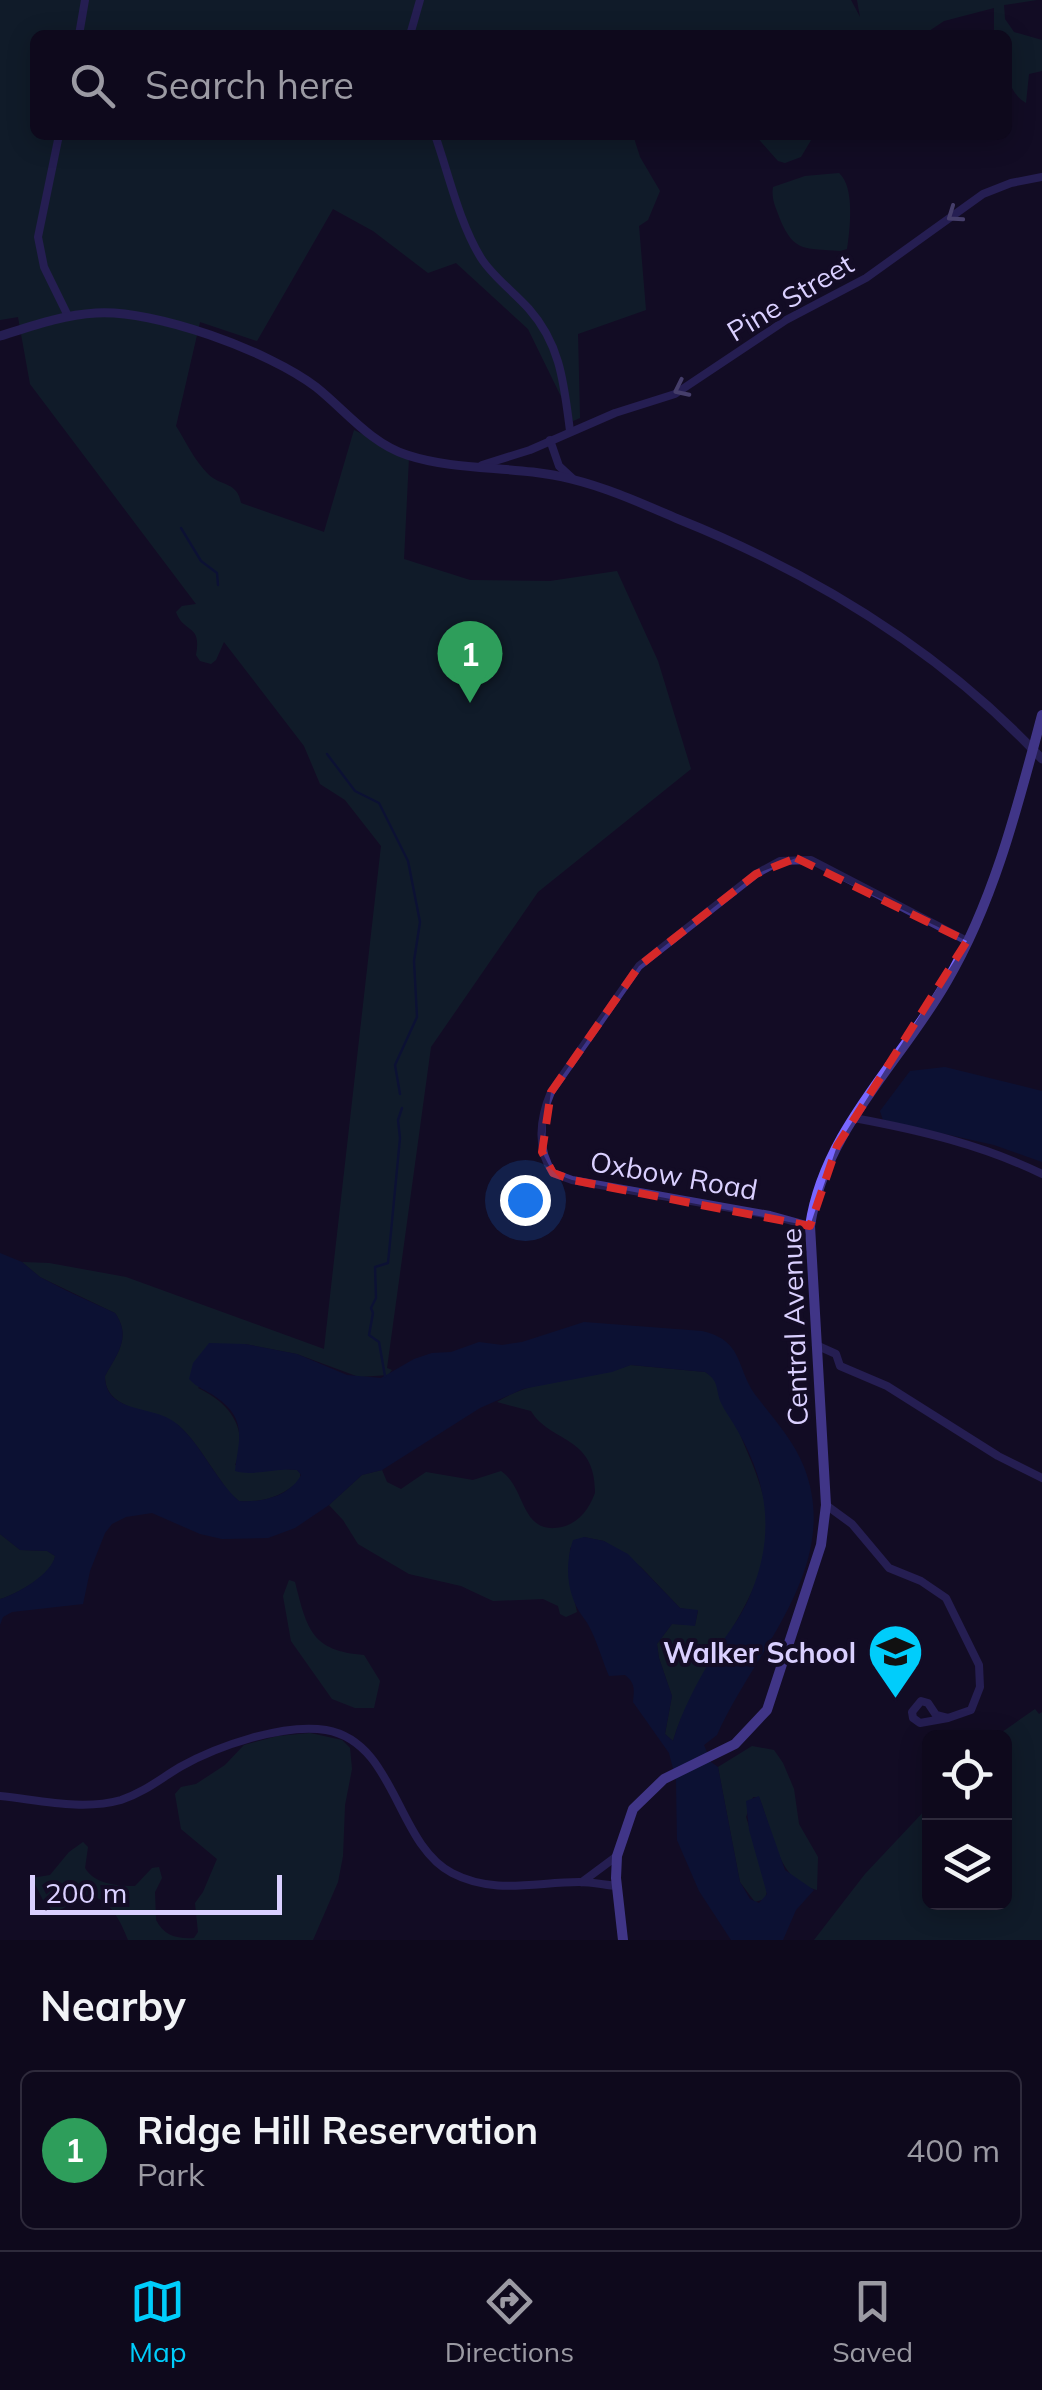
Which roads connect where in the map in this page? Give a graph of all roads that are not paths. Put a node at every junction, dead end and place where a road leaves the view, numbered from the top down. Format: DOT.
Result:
graph roads {
  1 [pos="86,0"];
  2 [pos="420,0"];
  3 [pos="81,30"];
  4 [pos="411,30"];
  5 [pos="58,140"];
  6 [pos="436,140"];
  7 [pos="1042,177"];
  8 [pos="68,316"];
  9 [pos="0,336"];
  10 [pos="570,431"];
  11 [pos="550,440"];
  12 [pos="480,466"];
  13 [pos="574,480"];
  14 [pos="1042,715"];
  15 [pos="1033,750"];
  16 [pos="1042,759"];
  17 [pos="967,941"];
  18 [pos="854,1118"];
  19 [pos="1042,1174"];
  20 [pos="810,1226"];
  21 [pos="816,1345"];
  22 [pos="840,1366"];
  23 [pos="817,1372"];
  24 [pos="1042,1478"];
  25 [pos="826,1506"];
  26 [pos="948,1718"];
  27 [pos="0,1796"];
  28 [pos="617,1856"];
  29 [pos="582,1882"];
  30 [pos="617,1886"];
  31 [pos="623,1940"];
  1 -- 3 [label="street"];
  2 -- 4 [label="street"];
  5 -- 8 [label="street"];
  6 -- 10 [label="street"];
  7 -- 10 [label="street, Pine Street, one-way"];
  8 -- 9 [label="street"];
  8 -- 12 [label="street"];
  10 -- 11 [label="street, Pine Street"];
  11 -- 12 [label="street, Pine Street"];
  11 -- 13 [label="street"];
  12 -- 13 [label="street"];
  13 -- 15 [label="street"];
  14 -- 15 [label="main road, Central Avenue"];
  15 -- 16 [label="street"];
  15 -- 17 [label="main road, Central Avenue"];
  17 -- 18 [label="main road, Central Avenue"];
  17 -- 20 [label="street, Oxbow Road"];
  18 -- 19 [label="street"];
  18 -- 20 [label="main road, Central Avenue"];
  20 -- 21 [label="main road, Central Avenue"];
  21 -- 22 [label="street"];
  21 -- 23 [label="main road, Central Avenue"];
  22 -- 23 [label="street"];
  22 -- 24 [label="street"];
  23 -- 25 [label="main road, Central Avenue"];
  25 -- 26 [label="street"];
  25 -- 28 [label="main road, Central Avenue"];
  27 -- 29 [label="street"];
  28 -- 29 [label="street"];
  28 -- 30 [label="main road, Central Avenue"];
  29 -- 30 [label="street"];
  30 -- 31 [label="main road, Central Avenue"];
}
